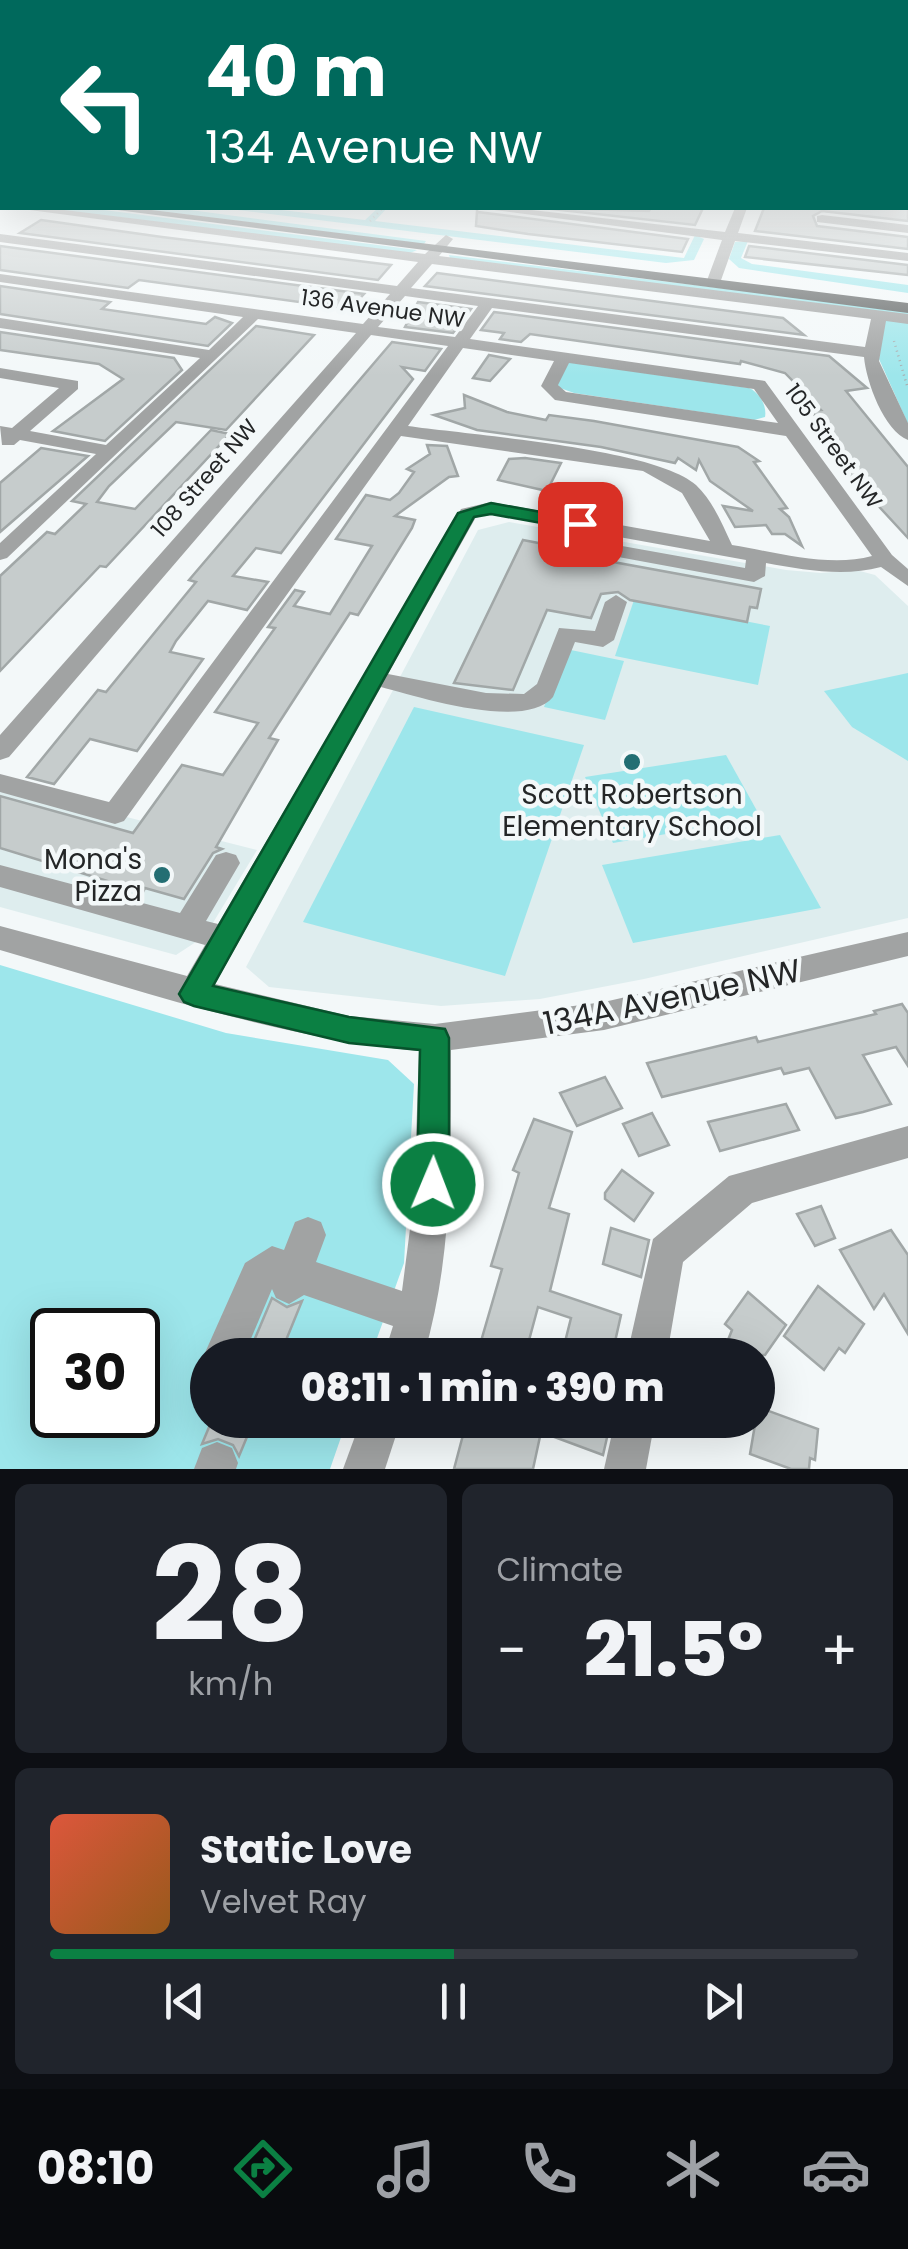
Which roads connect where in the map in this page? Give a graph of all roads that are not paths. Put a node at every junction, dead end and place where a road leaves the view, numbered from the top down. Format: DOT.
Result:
graph roads {
  1 [pos="4,239"];
  2 [pos="332,239"];
  3 [pos="354,239"];
  4 [pos="376,239"];
  5 [pos="667,239"];
  6 [pos="714,239"];
  7 [pos="720,239"];
  8 [pos="816,239"];
  9 [pos="814,246"];
  10 [pos="438,249"];
  11 [pos="708,255"];
  12 [pos="908,256"];
  13 [pos="0,278"];
  14 [pos="715,278"];
  15 [pos="401,290"];
  16 [pos="908,296"];
  17 [pos="488,302"];
  18 [pos="255,313"];
  19 [pos="898,315"];
  20 [pos="0,323"];
  21 [pos="367,328"];
  22 [pos="458,342"];
  23 [pos="871,353"];
  24 [pos="213,355"];
  25 [pos="564,358"];
  26 [pos="0,373"];
  27 [pos="759,385"];
  28 [pos="398,430"];
  29 [pos="792,431"];
  30 [pos="8,433"];
  31 [pos="908,435"];
  32 [pos="0,448"];
  33 [pos="108,451"];
  34 [pos="580,524"];
  35 [pos="726,551"];
  36 [pos="0,554"];
  37 [pos="757,556"];
  38 [pos="885,559"];
  39 [pos="908,580"];
  40 [pos="616,602"];
  41 [pos="374,678"];
  42 [pos="0,751"];
  43 [pos="0,782"];
  44 [pos="226,864"];
  45 [pos="0,876"];
  46 [pos="187,927"];
  47 [pos="0,938"];
  48 [pos="225,938"];
  49 [pos="908,944"];
  50 [pos="194,994"];
  51 [pos="434,1038"];
  52 [pos="908,1142"];
  53 [pos="308,1235"];
  54 [pos="291,1279"];
  55 [pos="417,1315"];
  56 [pos="231,1338"];
  57 [pos="410,1338"];
  58 [pos="650,1338"];
  59 [pos="375,1438"];
  60 [pos="631,1438"];
  61 [pos="364,1469"];
  62 [pos="626,1469"];
  1 -- 15 [label="street"];
  2 -- 10 [label="street"];
  3 -- 10 [label="main road"];
  4 -- 10 [label="main road"];
  5 -- 11 [label="street"];
  6 -- 11 [label="street"];
  7 -- 11 [label="street"];
  8 -- 9 [label="street"];
  9 -- 11 [label="street"];
  9 -- 12 [label="street"];
  10 -- 11 [label="main road"];
  10 -- 15 [label="street, 108 Street NW"];
  10 -- 19 [label="street"];
  11 -- 14 [label="main road"];
  11 -- 14 [label="street"];
  13 -- 18 [label="street, 136 Avenue NW"];
  14 -- 16 [label="main road"];
  14 -- 19 [label="main road"];
  15 -- 17 [label="street"];
  15 -- 21 [label="street, 108 Street NW"];
  17 -- 22 [label="street"];
  17 -- 23 [label="street"];
  18 -- 21 [label="street, 136 Avenue NW"];
  18 -- 24 [label="street"];
  19 -- 23 [label="street"];
  20 -- 24 [label="street"];
  21 -- 22 [label="street, 136 Avenue NW"];
  21 -- 42 [label="street, 108 Street NW"];
  22 -- 25 [label="street, 136 Avenue NW"];
  22 -- 28 [label="street"];
  23 -- 31 [label="street"];
  24 -- 33 [label="street"];
  25 -- 27 [label="street, 136 Avenue NW"];
  25 -- 29 [label="street"];
  26 -- 30 [label="street"];
  27 -- 29 [label="street, 105 Street NW"];
  28 -- 35 [label="street"];
  28 -- 43 [label="street"];
  29 -- 38 [label="street, 105 Street NW"];
  30 -- 32 [label="street"];
  30 -- 33 [label="street"];
  33 -- 36 [label="street"];
  34 -- 35 [label="street"];
  34 -- 37 [label="street"];
  34 -- 41 [label="street"];
  35 -- 37 [label="street"];
  37 -- 38 [label="street"];
  38 -- 39 [label="street, 105 Street NW"];
  40 -- 41 [label="street"];
  41 -- 48 [label="street"];
  44 -- 46 [label="street"];
  45 -- 46 [label="street"];
  46 -- 48 [label="street"];
  47 -- 50 [label="street, 134A Avenue NW"];
  48 -- 50 [label="street"];
  49 -- 51 [label="street, 134A Avenue NW"];
  50 -- 51 [label="street, 134A Avenue NW"];
  51 -- 55 [label="street"];
  52 -- 58 [label="street"];
  53 -- 54 [label="street"];
  54 -- 55 [label="street"];
  54 -- 56 [label="street"];
  55 -- 57 [label="street"];
  59 -- 61 [label="street"];
  60 -- 62 [label="street"];
}
